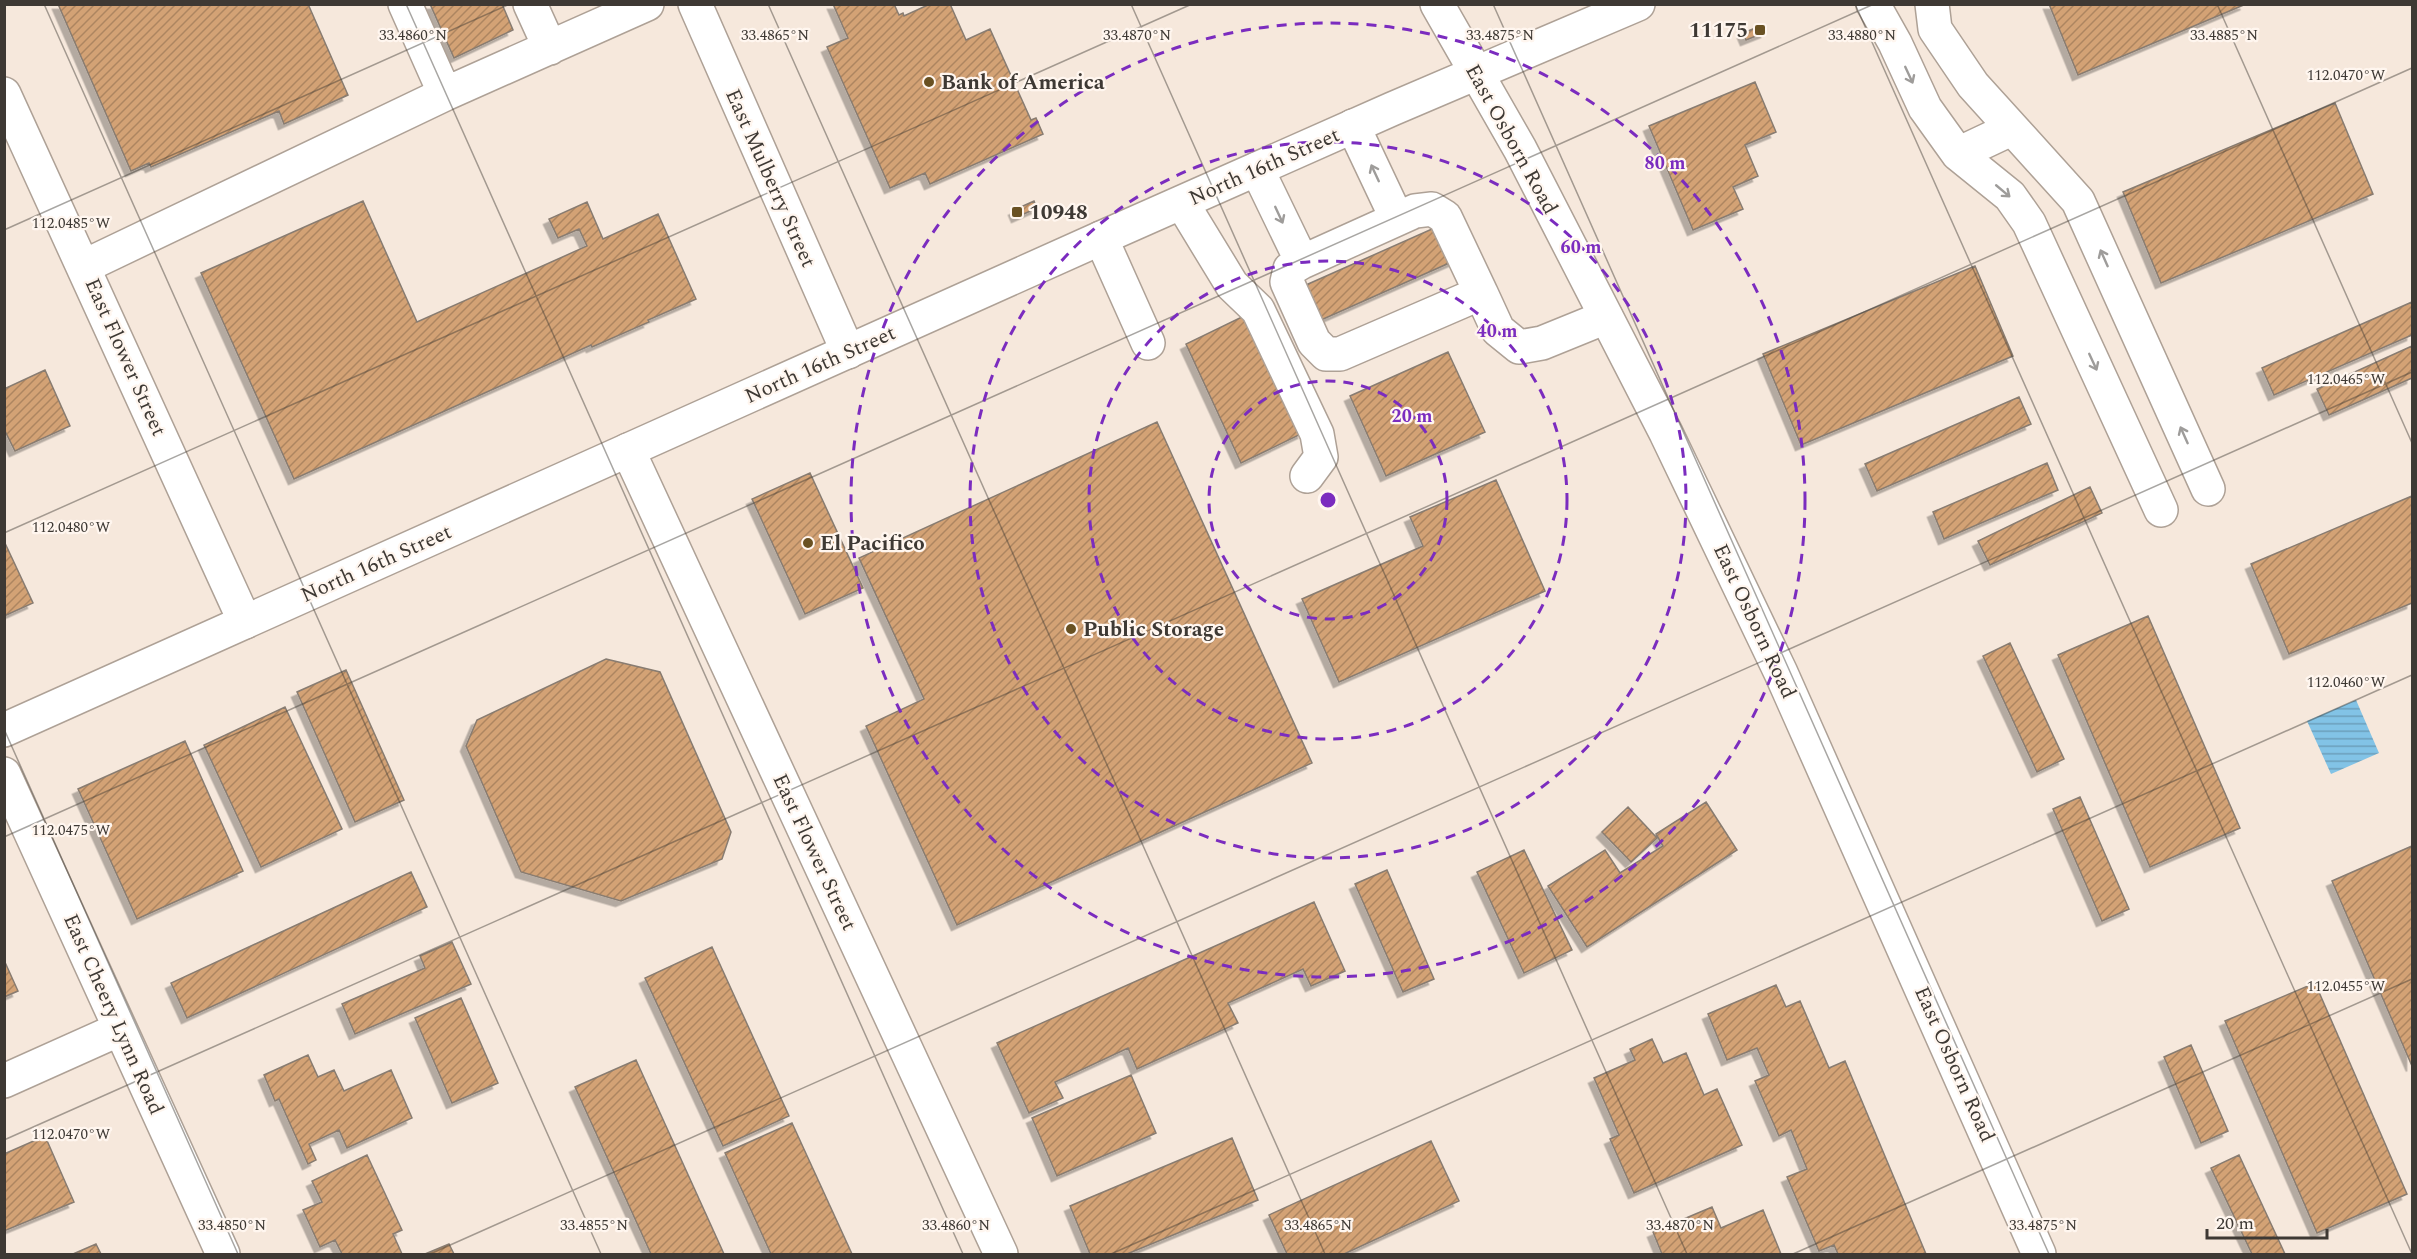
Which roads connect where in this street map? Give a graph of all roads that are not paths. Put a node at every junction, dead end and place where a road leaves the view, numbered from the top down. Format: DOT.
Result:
graph roads {
  1 [pos="405,4"];
  2 [pos="531,4"];
  3 [pos="647,4"];
  4 [pos="695,4"];
  5 [pos="1437,4"];
  6 [pos="1638,4"];
  7 [pos="1873,4"];
  8 [pos="1932,4"];
  9 [pos="1590,14"];
  10 [pos="550,48"];
  11 [pos="1476,74"];
  12 [pos="4,94"];
  13 [pos="445,94"];
  14 [pos="1353,126"];
  15 [pos="2011,129"];
  16 [pos="1958,153"];
  17 [pos="1257,168"];
  18 [pos="1182,203"];
  19 [pos="1397,219"];
  20 [pos="1101,238"];
  21 [pos="1302,262"];
  22 [pos="85,266"];
  23 [pos="1481,294"];
  24 [pos="1606,317"];
  25 [pos="1148,343"];
  26 [pos="848,351"];
  27 [pos="628,450"];
  28 [pos="1307,476"];
  29 [pos="2208,489"];
  30 [pos="2161,510"];
  31 [pos="245,622"];
  32 [pos="4,730"];
  33 [pos="4,774"];
  34 [pos="120,1029"];
  35 [pos="4,1081"];
  36 [pos="224,1254"];
  37 [pos="1001,1254"];
  38 [pos="2039,1254"];
  1 -- 13 [label="main road"];
  2 -- 10 [label="main road"];
  3 -- 10 [label="main road"];
  4 -- 26 [label="main road, East Mulberry Street"];
  5 -- 11 [label="main road, East Osborn Road"];
  6 -- 9 [label="main road, North 16th Street"];
  7 -- 16 [label="main road, one-way"];
  8 -- 15 [label="main road"];
  9 -- 11 [label="main road, North 16th Street"];
  10 -- 13 [label="main road"];
  11 -- 14 [label="main road, North 16th Street"];
  11 -- 24 [label="main road, East Osborn Road"];
  12 -- 22 [label="main road, East Flower Street"];
  13 -- 22 [label="main road"];
  14 -- 17 [label="main road, North 16th Street"];
  19 -- 14 [label="main road, one-way"];
  15 -- 16 [label="main road"];
  29 -- 15 [label="main road, one-way"];
  16 -- 30 [label="main road, one-way"];
  17 -- 18 [label="main road, North 16th Street"];
  17 -- 21 [label="main road, one-way"];
  18 -- 20 [label="main road, North 16th Street"];
  18 -- 28 [label="main road"];
  19 -- 21 [label="main road"];
  19 -- 23 [label="main road"];
  20 -- 25 [label="main road"];
  20 -- 26 [label="main road, North 16th Street"];
  21 -- 23 [label="main road"];
  22 -- 31 [label="main road, East Flower Street"];
  23 -- 24 [label="main road"];
  24 -- 38 [label="main road, East Osborn Road"];
  26 -- 27 [label="main road, North 16th Street"];
  27 -- 31 [label="main road, North 16th Street"];
  27 -- 37 [label="main road, East Flower Street"];
  31 -- 32 [label="main road, North 16th Street"];
  33 -- 34 [label="main road, East Cheery Lynn Road"];
  34 -- 35 [label="main road"];
  34 -- 36 [label="main road, East Cheery Lynn Road"];
}
